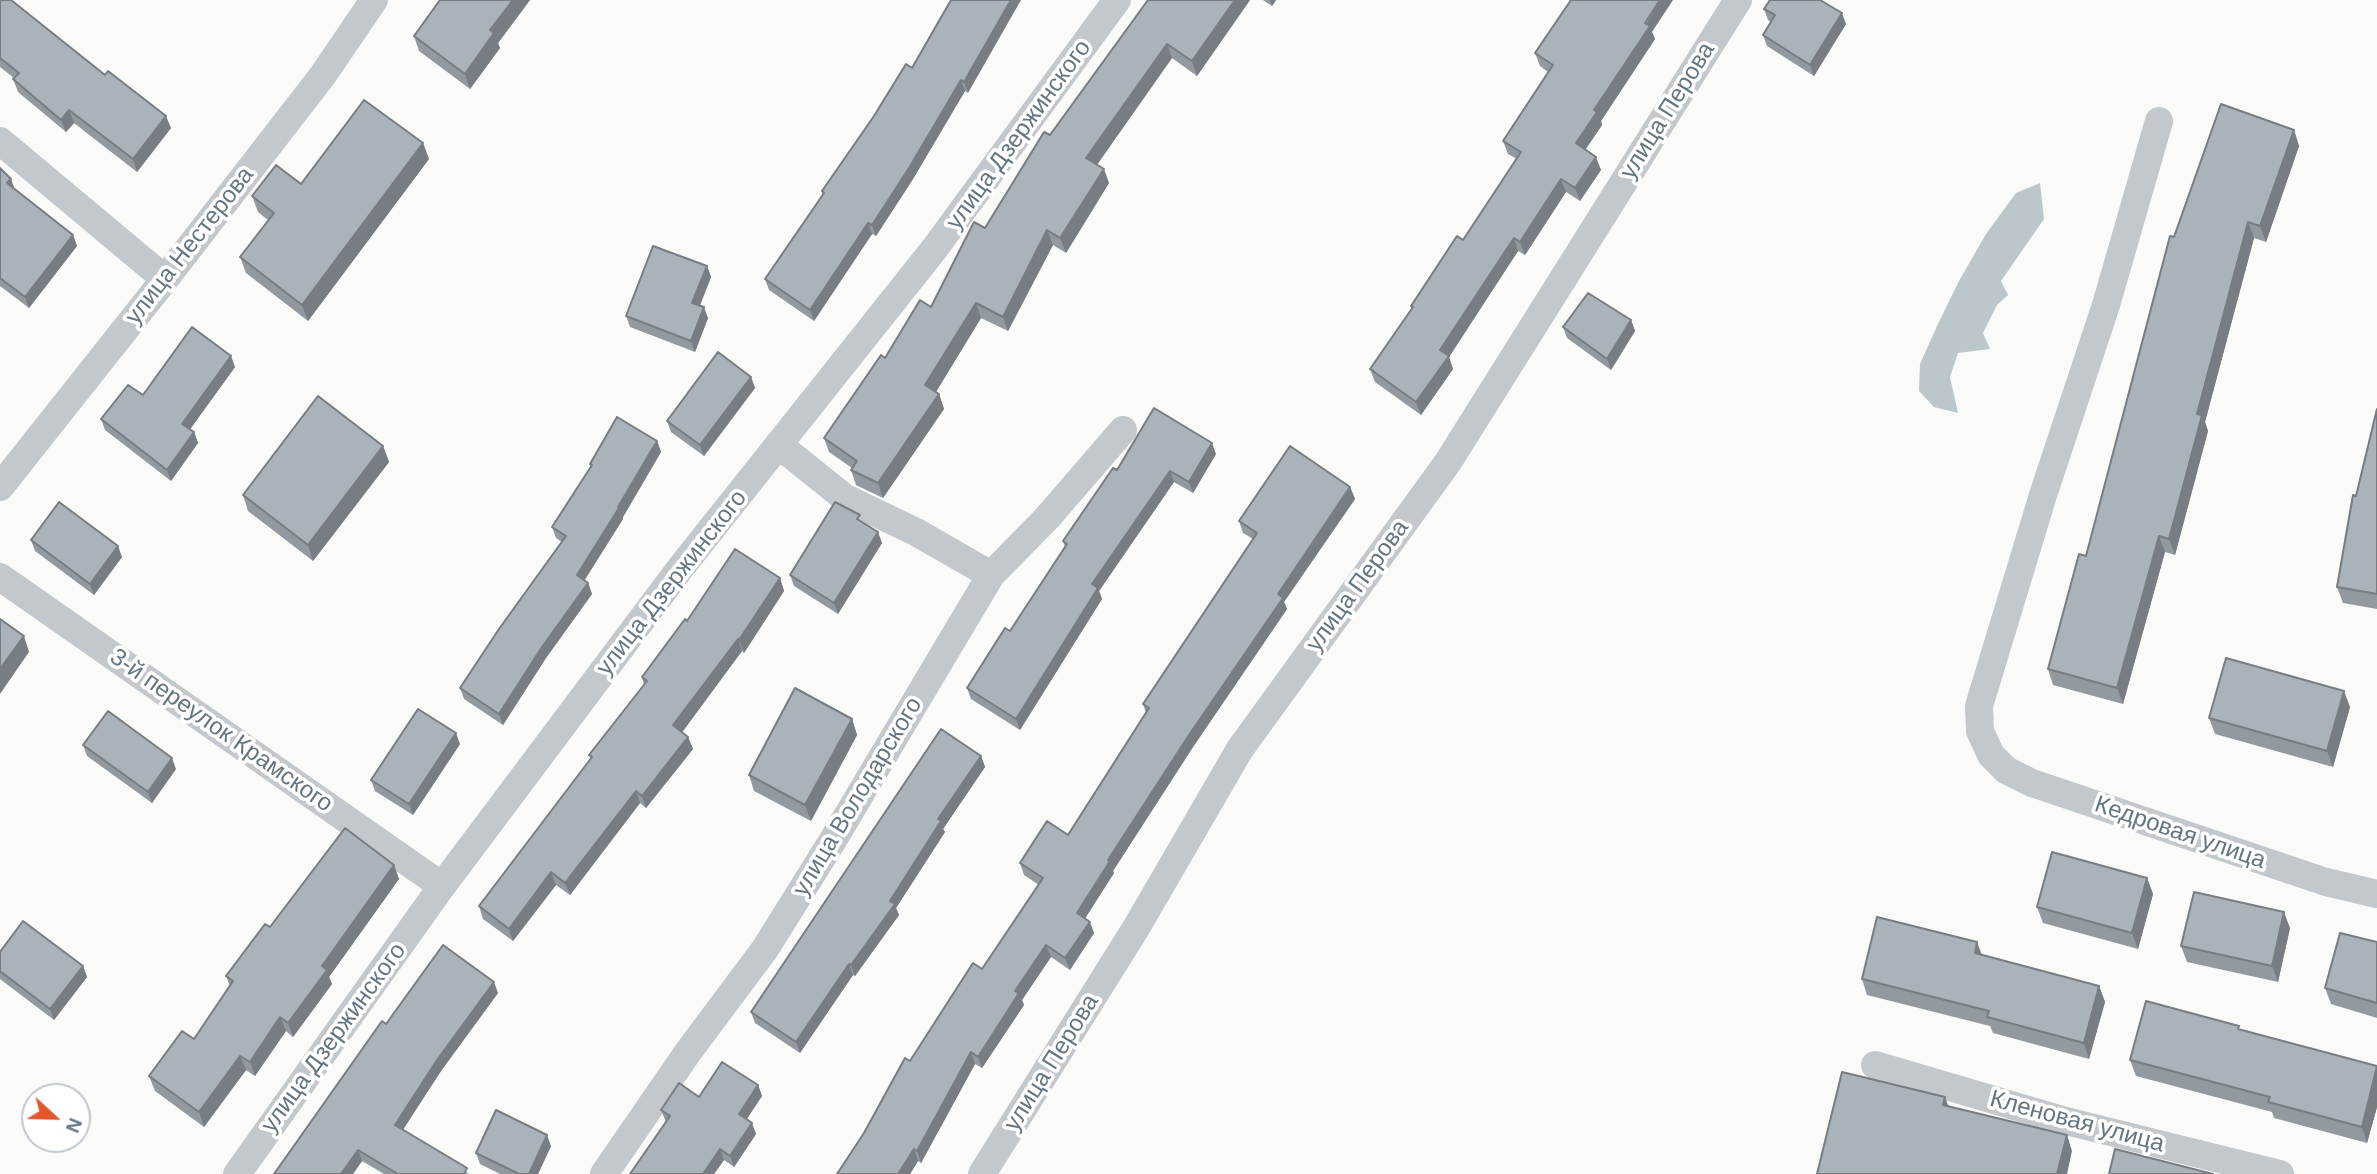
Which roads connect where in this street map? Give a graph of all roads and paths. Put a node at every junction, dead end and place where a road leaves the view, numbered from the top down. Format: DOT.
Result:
graph roads {
  1 [pos="374,0"];
  2 [pos="1117,0"];
  3 [pos="1738,0"];
  4 [pos="2159,121"];
  5 [pos="0,141"];
  6 [pos="165,279"];
  7 [pos="1123,430"];
  8 [pos="779,445"];
  9 [pos="0,486"];
  10 [pos="991,575"];
  11 [pos="0,577"];
  12 [pos="443,886"];
  13 [pos="2377,894"];
  14 [pos="1875,1065"];
  15 [pos="237,1174"];
  16 [pos="604,1174"];
  17 [pos="982,1174"];
  18 [pos="2280,1174"];
  1 -- 6 [label="street, улица Нестерова"];
  2 -- 8 [label="street, улица Дзержинского"];
  3 -- 17 [label="street, улица Перова"];
  4 -- 13 [label="street, Кедровая улица"];
  5 -- 6 [label="street"];
  6 -- 9 [label="street, улица Нестерова"];
  7 -- 10 [label="street, улица Володарского"];
  8 -- 10 [label="street"];
  8 -- 12 [label="street, улица Дзержинского"];
  10 -- 16 [label="street, улица Володарского"];
  11 -- 12 [label="street, 3-й переулок Крамского"];
  12 -- 15 [label="street, улица Дзержинского"];
  14 -- 18 [label="street, Кленовая улица"];
}
